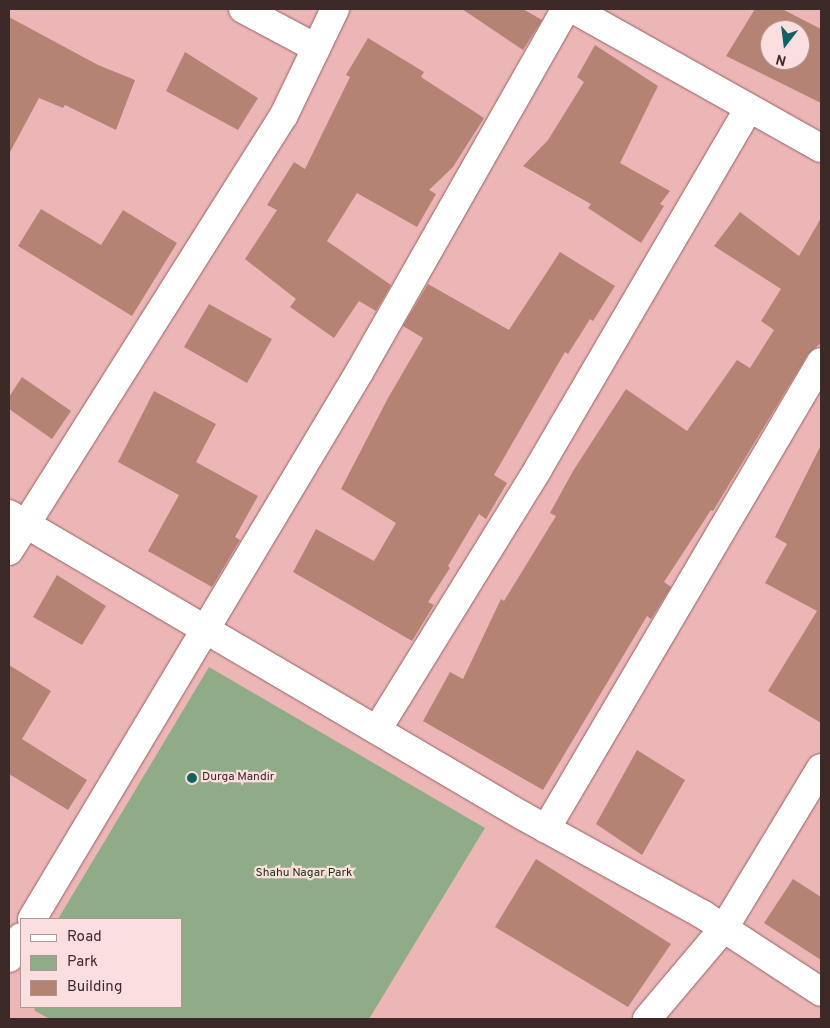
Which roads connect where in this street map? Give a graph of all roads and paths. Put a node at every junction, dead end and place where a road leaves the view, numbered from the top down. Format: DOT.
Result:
graph roads {
  1 [pos="243,9"];
  2 [pos="335,9"];
  3 [pos="566,9"];
  4 [pos="572,9"];
  5 [pos="316,48"];
  6 [pos="749,108"];
  7 [pos="821,148"];
  8 [pos="821,362"];
  9 [pos="17,519"];
  10 [pos="9,551"];
  11 [pos="206,632"];
  12 [pos="377,730"];
  13 [pos="821,768"];
  14 [pos="546,829"];
  15 [pos="33,918"];
  16 [pos="724,928"];
  17 [pos="20,939"];
  18 [pos="9,958"];
  19 [pos="821,992"];
  20 [pos="647,1019"];
  1 -- 5 [label="street"];
  2 -- 5 [label="street"];
  3 -- 11 [label="street"];
  4 -- 6 [label="street"];
  5 -- 9 [label="street"];
  6 -- 7 [label="street"];
  6 -- 12 [label="street"];
  8 -- 14 [label="street"];
  9 -- 10 [label="street"];
  9 -- 11 [label="street"];
  11 -- 12 [label="street"];
  11 -- 15 [label="street"];
  12 -- 14 [label="street"];
  13 -- 16 [label="street"];
  14 -- 16 [label="street"];
  16 -- 19 [label="street"];
  16 -- 20 [label="street"];
  17 -- 18 [label="street"];
}
